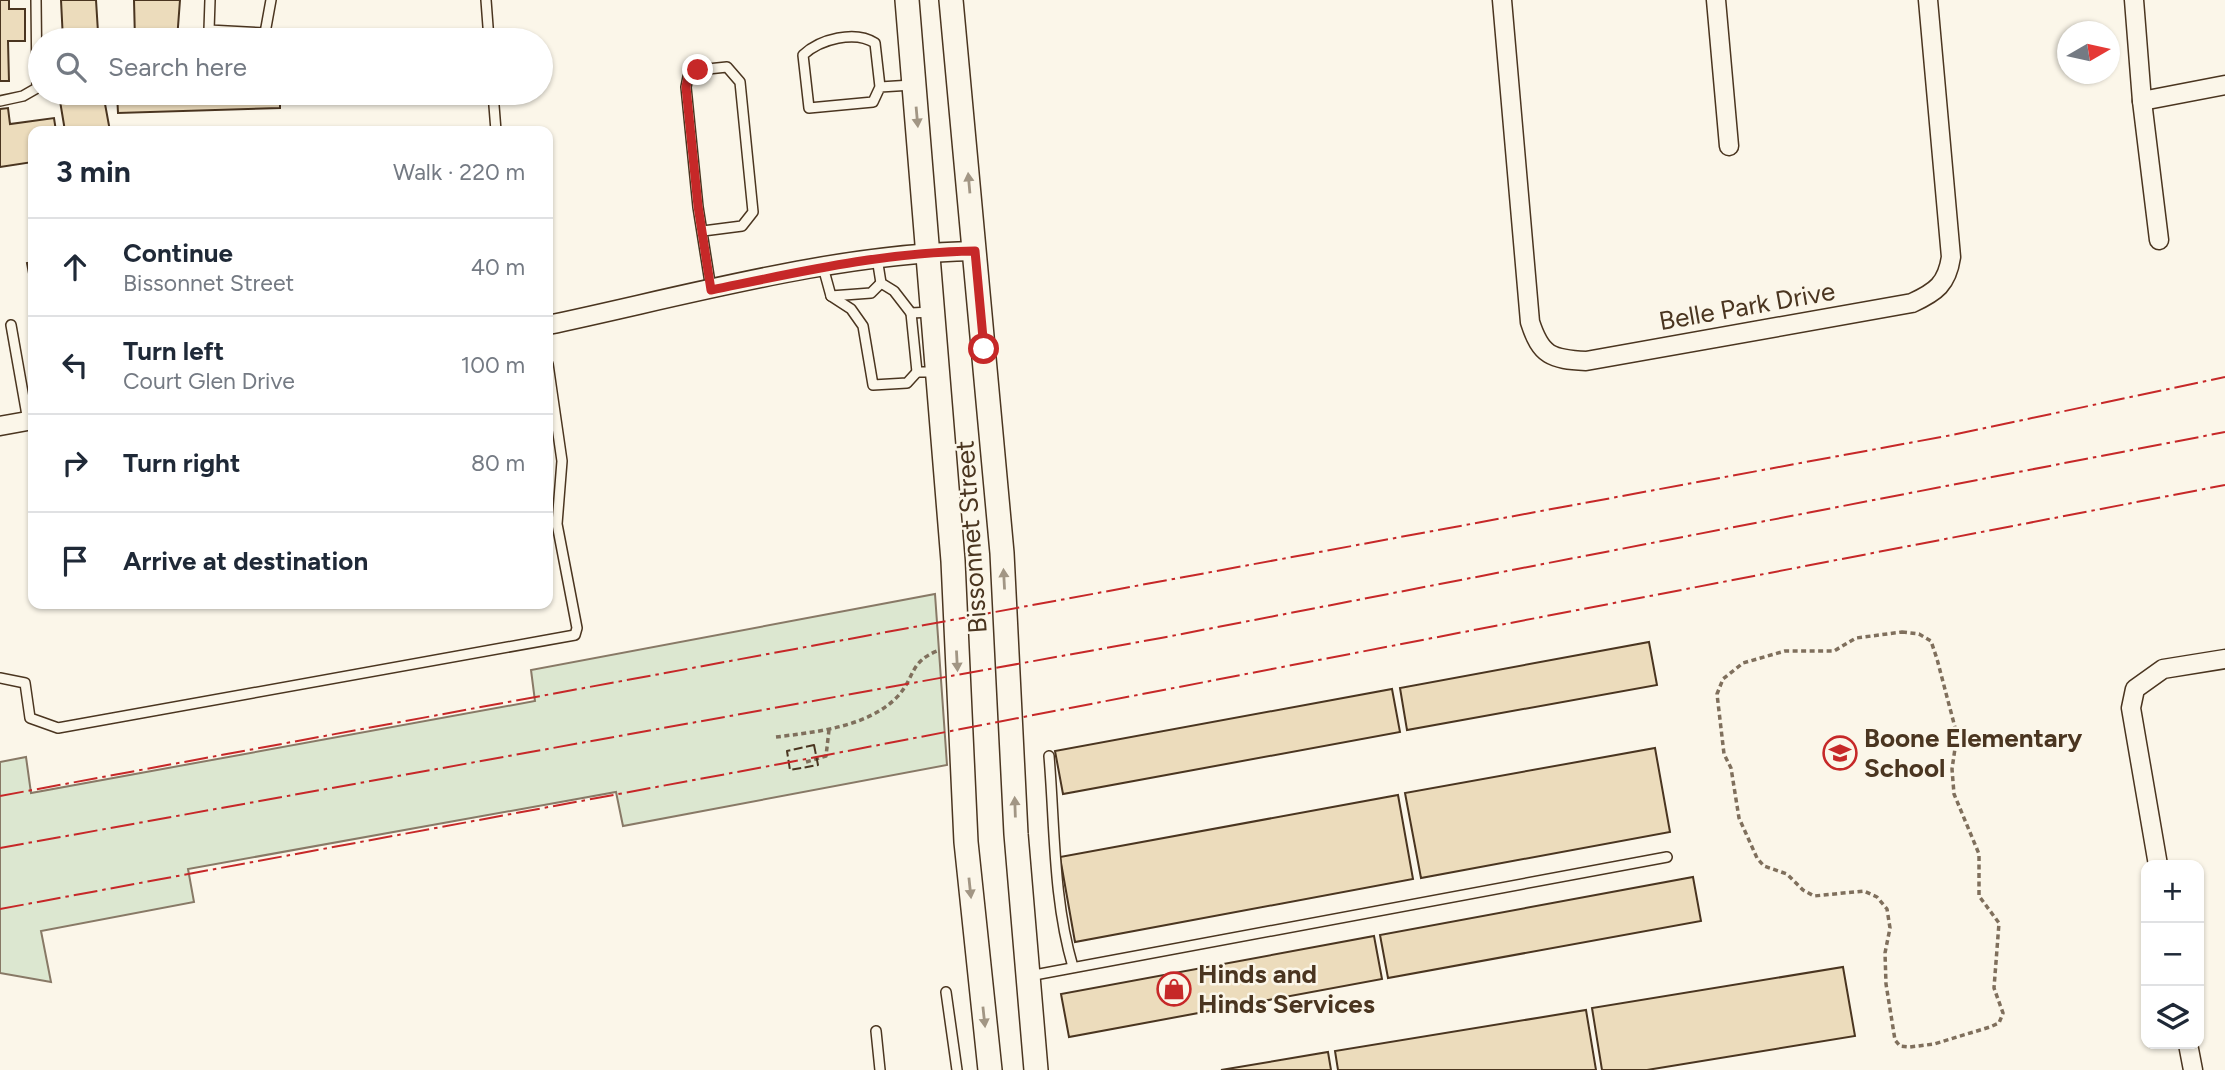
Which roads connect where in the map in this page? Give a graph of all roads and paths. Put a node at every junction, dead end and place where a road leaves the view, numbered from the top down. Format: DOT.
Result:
graph roads {
  1 [pos="36,0"];
  2 [pos="211,0"];
  3 [pos="271,0"];
  4 [pos="486,0"];
  5 [pos="906,0"];
  6 [pos="951,0"];
  7 [pos="1502,0"];
  8 [pos="1716,0"];
  9 [pos="1928,0"];
  10 [pos="2134,0"];
  11 [pos="37,28"];
  12 [pos="209,28"];
  13 [pos="266,28"];
  14 [pos="488,28"];
  15 [pos="914,85"];
  16 [pos="2225,85"];
  17 [pos="880,87"];
  18 [pos="28,94"];
  19 [pos="2142,101"];
  20 [pos="0,102"];
  21 [pos="495,105"];
  22 [pos="496,126"];
  23 [pos="1729,146"];
  24 [pos="703,231"];
  25 [pos="2158,240"];
  26 [pos="928,251"];
  27 [pos="975,251"];
  28 [pos="877,258"];
  29 [pos="823,267"];
  30 [pos="881,283"];
  31 [pos="711,290"];
  32 [pos="831,296"];
  33 [pos="922,312"];
  34 [pos="553,324"];
  35 [pos="11,325"];
  36 [pos="927,372"];
  37 [pos="553,399"];
  38 [pos="28,407"];
  39 [pos="28,421"];
  40 [pos="0,426"];
  41 [pos="957,650"];
  42 [pos="2225,659"];
  43 [pos="0,678"];
  44 [pos="829,730"];
  45 [pos="776,737"];
  46 [pos="1049,756"];
  47 [pos="806,762"];
  48 [pos="1734,799"];
  49 [pos="1667,857"];
  50 [pos="2157,860"];
  51 [pos="1073,967"];
  52 [pos="1028,976"];
  53 [pos="946,992"];
  54 [pos="876,1031"];
  55 [pos="2189,1049"];
  56 [pos="880,1070"];
  57 [pos="957,1070"];
  58 [pos="990,1070"];
  59 [pos="1036,1070"];
  60 [pos="2193,1070"];
  1 -- 11 [label="lane"];
  2 -- 12 [label="lane"];
  3 -- 13 [label="lane"];
  4 -- 14 [label="lane"];
  5 -- 15 [label="main road, Bissonnet Street"];
  27 -- 6 [label="main road, Bissonnet Street, one-way"];
  7 -- 9 [label="street, Belle Park Drive"];
  8 -- 23 [label="street"];
  10 -- 19 [label="street"];
  15 -- 17 [label="lane"];
  15 -- 26 [label="main road, Bissonnet Street, one-way"];
  16 -- 19 [label="street"];
  17 -- 17 [label="lane"];
  18 -- 20 [label="lane"];
  19 -- 25 [label="street"];
  21 -- 22 [label="lane"];
  24 -- 24 [label="lane"];
  24 -- 31 [label="lane"];
  26 -- 27 [label="street"];
  26 -- 28 [label="street"];
  26 -- 33 [label="main road, Bissonnet Street"];
  52 -- 27 [label="main road, Bissonnet Street, one-way"];
  28 -- 29 [label="street"];
  28 -- 30 [label="lane"];
  29 -- 31 [label="street"];
  29 -- 32 [label="lane"];
  30 -- 32 [label="lane"];
  30 -- 33 [label="lane"];
  31 -- 34 [label="street"];
  32 -- 36 [label="lane"];
  33 -- 36 [label="main road, Bissonnet Street"];
  35 -- 38 [label="lane"];
  36 -- 41 [label="main road, Bissonnet Street"];
  37 -- 43 [label="lane"];
  39 -- 40 [label="street"];
  41 -- 44 [label="path"];
  41 -- 58 [label="main road, Bissonnet Street, one-way"];
  42 -- 50 [label="street"];
  44 -- 45 [label="path"];
  44 -- 47 [label="path"];
  46 -- 51 [label="lane"];
  48 -- 48 [label="path"];
  49 -- 51 [label="lane"];
  51 -- 52 [label="lane"];
  52 -- 59 [label="main road, Bissonnet Street"];
  53 -- 57 [label="lane"];
  54 -- 56 [label="lane"];
  55 -- 60 [label="street"];
}
